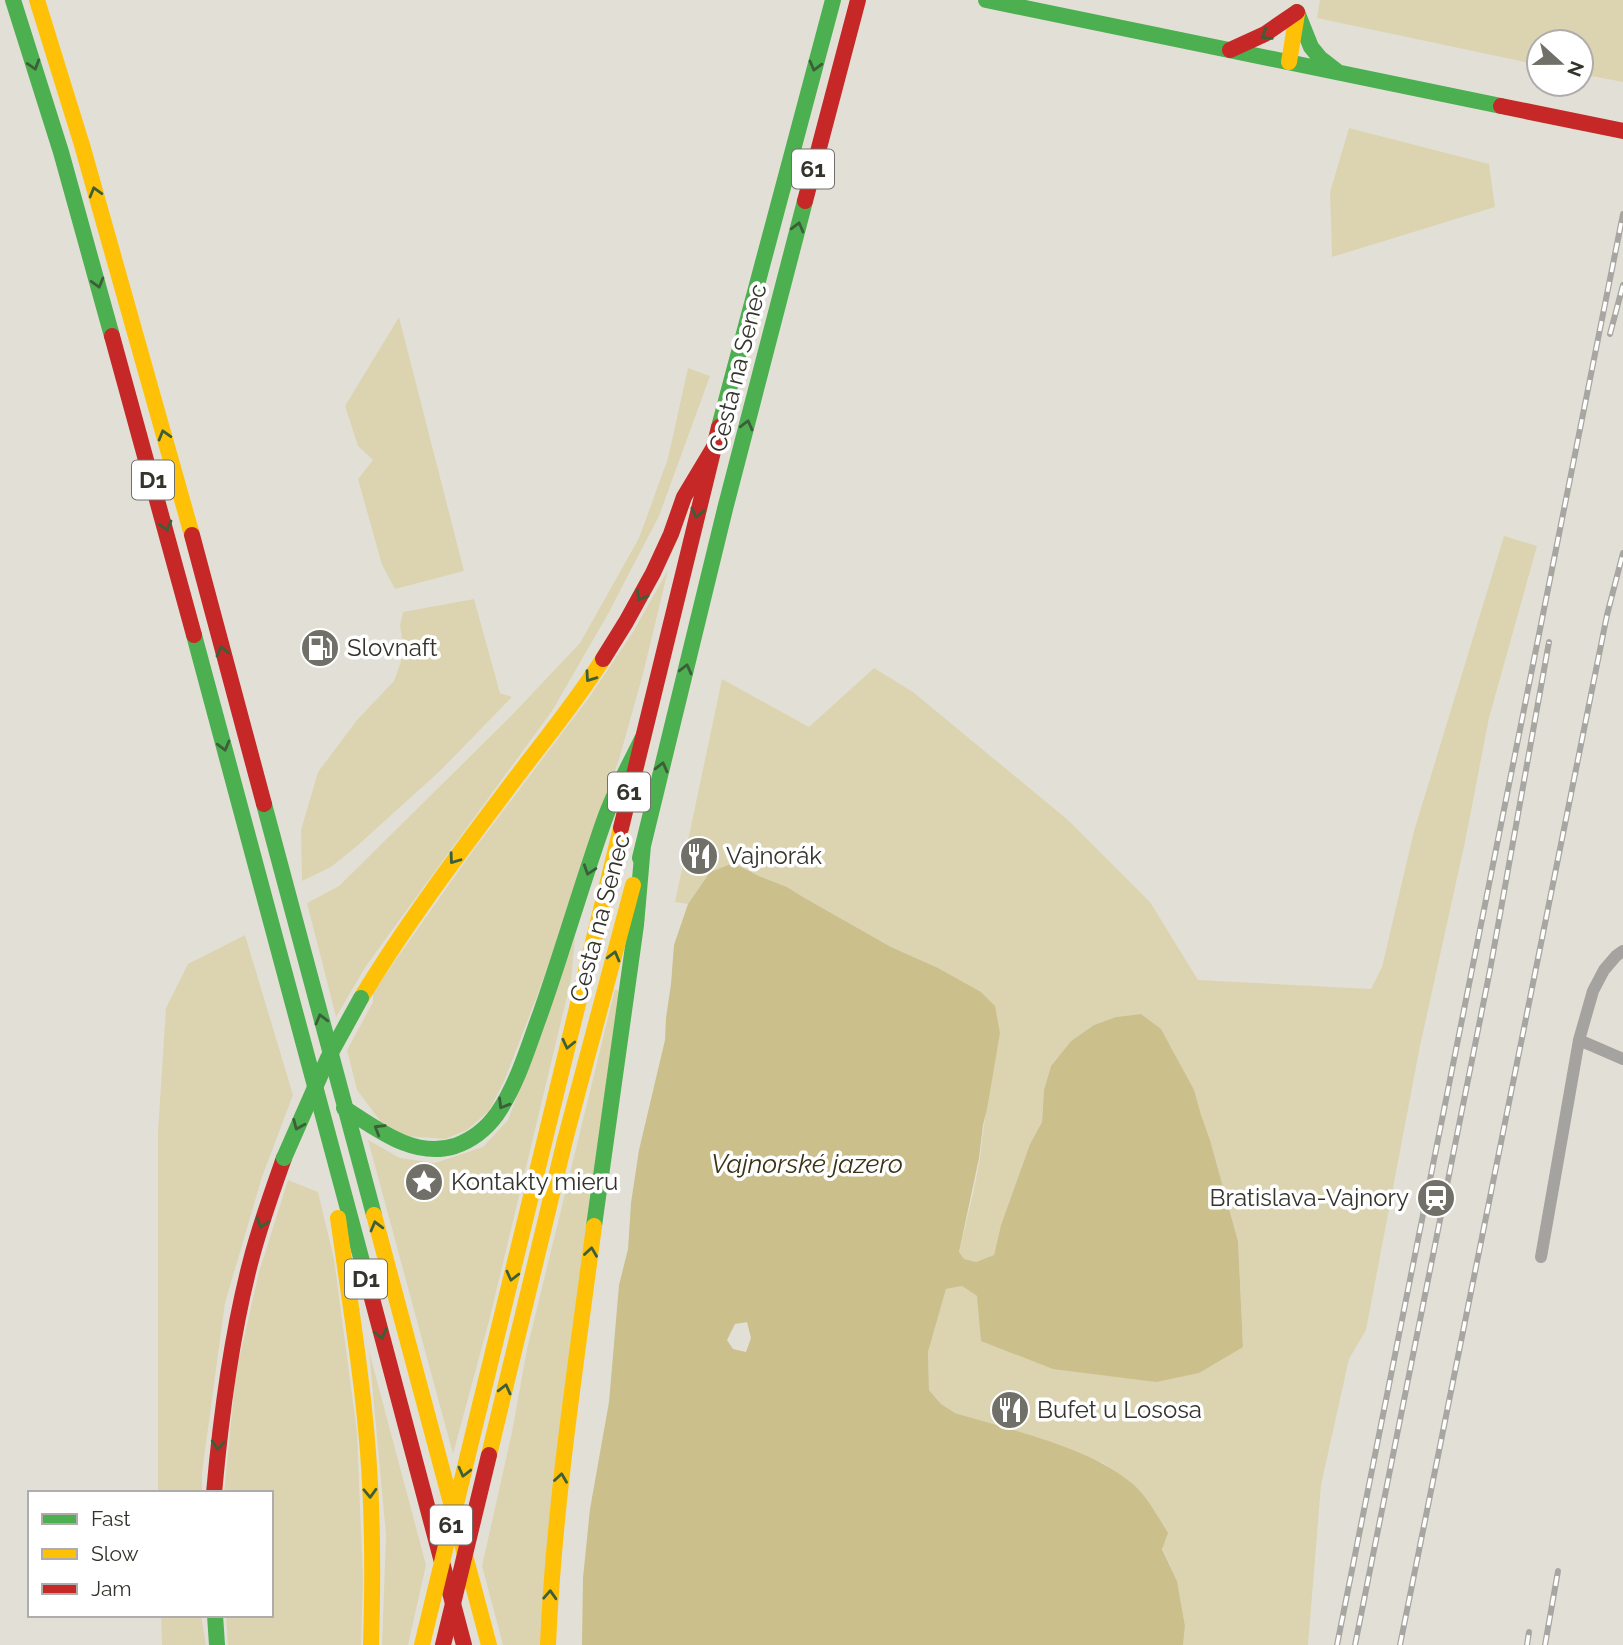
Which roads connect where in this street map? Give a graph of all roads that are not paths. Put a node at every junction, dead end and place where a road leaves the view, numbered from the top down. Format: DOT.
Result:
graph roads {
  1 [pos="13,0"];
  2 [pos="37,0"];
  3 [pos="833,0"];
  4 [pos="858,0"];
  5 [pos="986,0"];
  6 [pos="1299,6"];
  7 [pos="1230,50"];
  8 [pos="1289,62"];
  9 [pos="1338,72"];
  10 [pos="1622,131"];
  11 [pos="715,447"];
  12 [pos="642,739"];
  13 [pos="643,845"];
  14 [pos="1623,951"];
  15 [pos="1579,1040"];
  16 [pos="1623,1059"];
  17 [pos="345,1108"];
  18 [pos="325,1126"];
  19 [pos="1541,1257"];
  20 [pos="214,1491"];
  21 [pos="215,1617"];
  22 [pos="217,1645"];
  23 [pos="371,1645"];
  24 [pos="422,1645"];
  25 [pos="443,1645"];
  26 [pos="464,1645"];
  27 [pos="489,1645"];
  28 [pos="548,1645"];
  1 -- 18 [label="main road, D1, one-way"];
  17 -- 2 [label="main road, D1, one-way"];
  3 -- 11 [label="main road, Cesta na Senec / 61, one-way"];
  13 -- 4 [label="main road, Cesta na Senec / 61, one-way"];
  5 -- 7 [label="main road"];
  6 -- 7 [label="main road, one-way"];
  6 -- 8 [label="main road"];
  6 -- 9 [label="main road"];
  7 -- 8 [label="main road"];
  8 -- 9 [label="main road"];
  9 -- 10 [label="main road"];
  11 -- 12 [label="main road, Cesta na Senec / 61, one-way"];
  11 -- 20 [label="main road, one-way, bridge"];
  12 -- 17 [label="main road, one-way"];
  12 -- 24 [label="main road, Cesta na Senec / 61, one-way, bridge"];
  25 -- 13 [label="main road, Cesta na Senec / 61, one-way, bridge"];
  28 -- 13 [label="main road, one-way"];
  14 -- 15 [label="street"];
  15 -- 16 [label="street"];
  15 -- 19 [label="street"];
  27 -- 17 [label="main road, D1, one-way"];
  18 -- 23 [label="main road, one-way"];
  18 -- 26 [label="main road, D1, one-way"];
  21 -- 22 [label="main road"];
}
